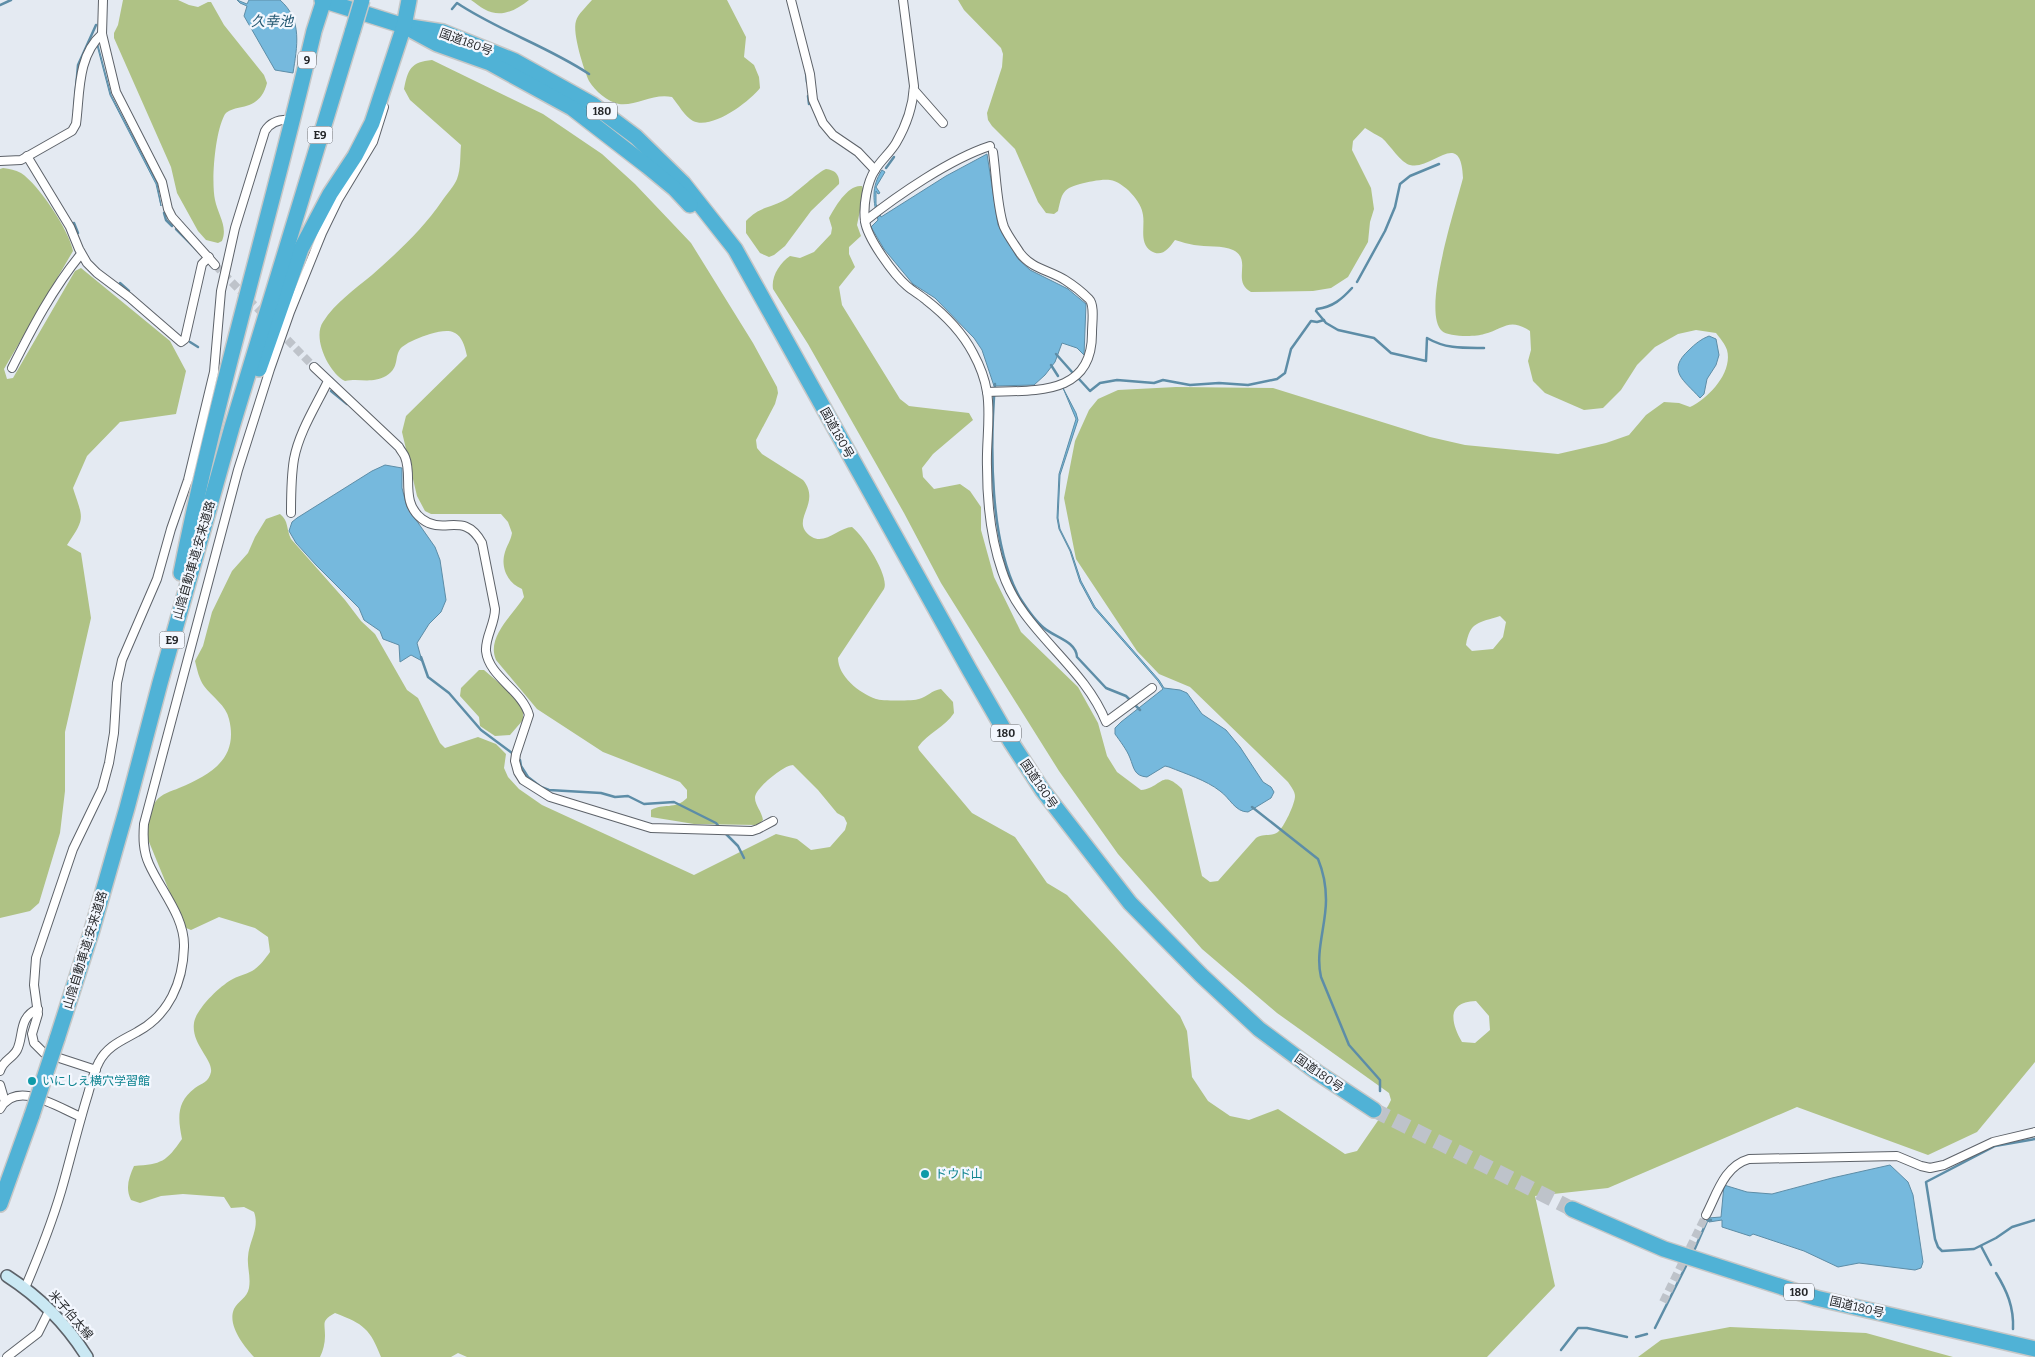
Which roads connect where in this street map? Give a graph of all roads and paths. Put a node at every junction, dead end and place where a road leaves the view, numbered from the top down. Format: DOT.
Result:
graph roads {
  1 [pos="103,0"];
  2 [pos="323,0"];
  3 [pos="362,0"];
  4 [pos="409,0"];
  5 [pos="791,0"];
  6 [pos="902,0"];
  7 [pos="404,26"];
  8 [pos="102,34"];
  9 [pos="914,90"];
  10 [pos="292,120"];
  11 [pos="943,123"];
  12 [pos="27,156"];
  13 [pos="0,162"];
  14 [pos="875,170"];
  15 [pos="865,221"];
  16 [pos="81,254"];
  17 [pos="209,257"];
  18 [pos="215,265"];
  19 [pos="314,367"];
  20 [pos="12,368"];
  21 [pos="328,381"];
  22 [pos="987,392"];
  23 [pos="291,513"];
  24 [pos="184,595"];
  25 [pos="160,683"];
  26 [pos="1152,688"];
  27 [pos="773,820"];
  28 [pos="38,1010"];
  29 [pos="96,1070"];
  30 [pos="0,1071"];
  31 [pos="0,1085"];
  32 [pos="5,1102"];
  33 [pos="0,1110"];
  34 [pos="1374,1110"];
  35 [pos="81,1117"];
  36 [pos="2035,1132"];
  37 [pos="0,1204"];
  38 [pos="1572,1210"];
  39 [pos="1706,1215"];
  40 [pos="7,1276"];
  41 [pos="25,1288"];
  42 [pos="50,1308"];
  43 [pos="2035,1349"];
  44 [pos="7,1357"];
  45 [pos="87,1357"];
  1 -- 8 [label="street"];
  2 -- 7 [label="highway, 9"];
  2 -- 10 [label="highway, 9"];
  3 -- 24 [label="highway, 山陰自動車道;安来道路 / E9, bridge"];
  4 -- 7 [label="highway"];
  5 -- 14 [label="street"];
  6 -- 9 [label="street"];
  7 -- 24 [label="highway"];
  7 -- 29 [label="street"];
  7 -- 34 [label="highway, 国道180号 / 180"];
  8 -- 12 [label="street"];
  8 -- 17 [label="street"];
  9 -- 11 [label="street"];
  9 -- 14 [label="street"];
  10 -- 25 [label="highway"];
  10 -- 28 [label="street"];
  12 -- 13 [label="street"];
  12 -- 16 [label="street"];
  14 -- 15 [label="street"];
  15 -- 22 [label="street"];
  15 -- 22 [label="street"];
  16 -- 17 [label="street"];
  16 -- 20 [label="street"];
  17 -- 18 [label="street"];
  19 -- 21 [label="street"];
  21 -- 23 [label="street"];
  21 -- 27 [label="street"];
  22 -- 26 [label="street"];
  24 -- 25 [label="highway, 山陰自動車道;安来道路 / E9"];
  25 -- 37 [label="highway, 山陰自動車道;安来道路 / E9, bridge"];
  28 -- 29 [label="street"];
  28 -- 30 [label="street"];
  29 -- 35 [label="street"];
  31 -- 32 [label="street"];
  32 -- 33 [label="street"];
  32 -- 35 [label="street"];
  35 -- 41 [label="street"];
  36 -- 39 [label="street"];
  38 -- 43 [label="highway, 国道180号 / 180"];
  40 -- 41 [label="main road, 米子伯太線"];
  41 -- 42 [label="main road, 米子伯太線"];
  42 -- 44 [label="street"];
  42 -- 45 [label="main road, 米子伯太線"];
}
